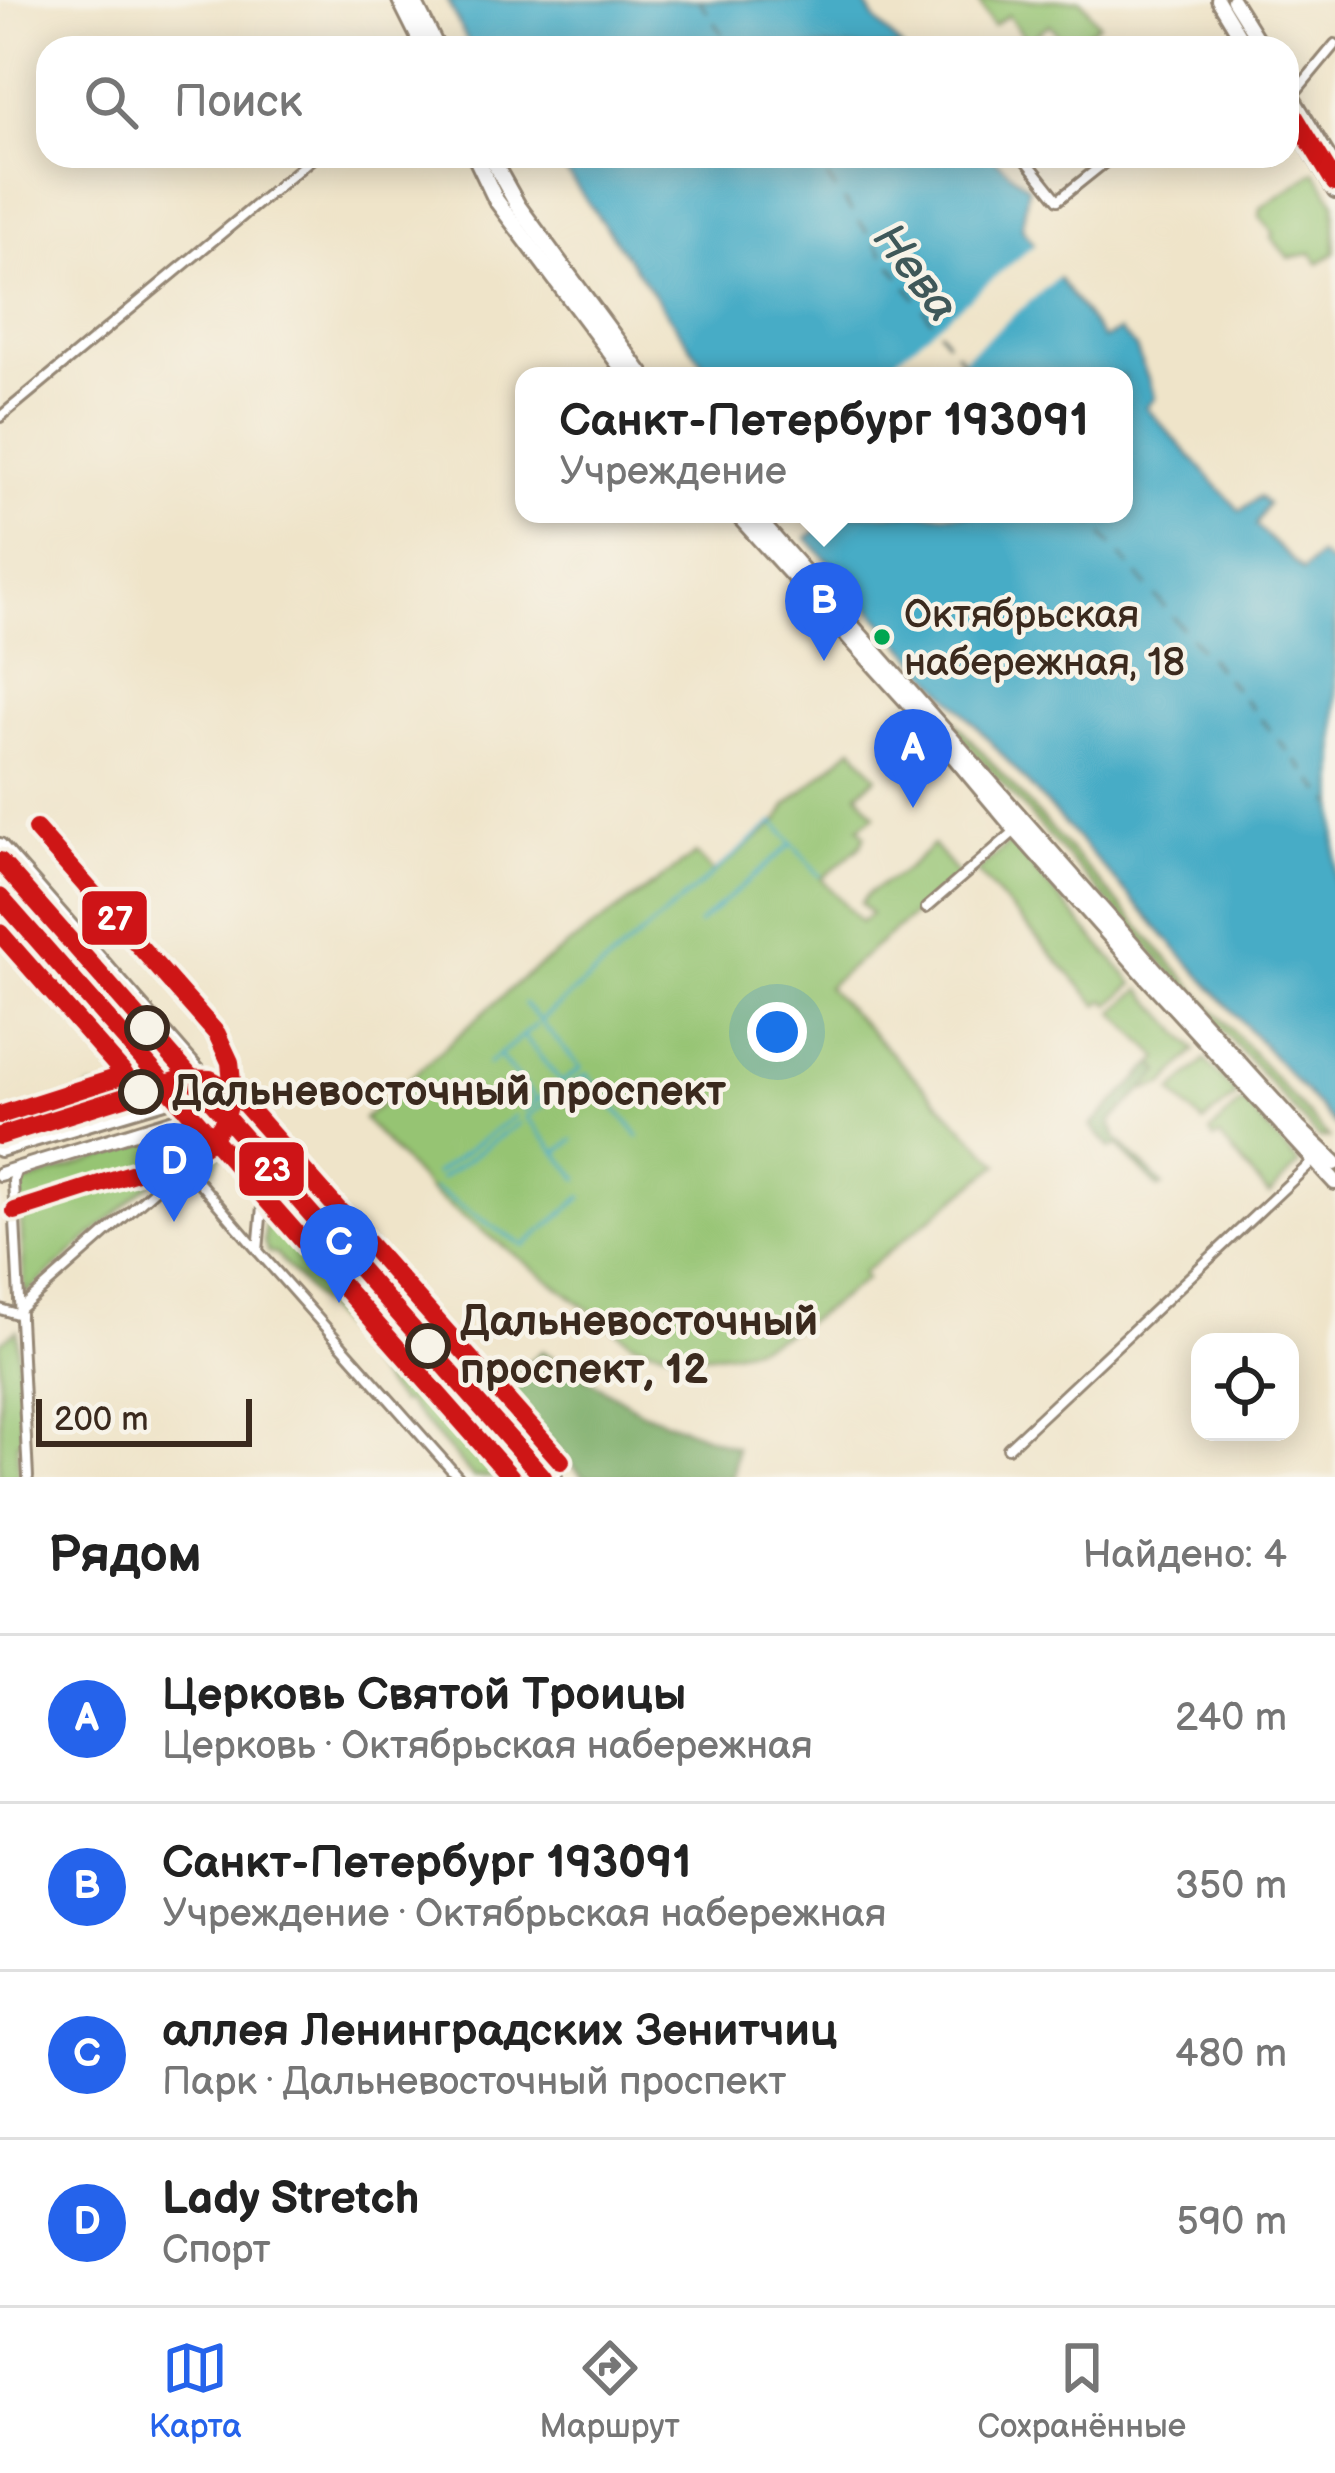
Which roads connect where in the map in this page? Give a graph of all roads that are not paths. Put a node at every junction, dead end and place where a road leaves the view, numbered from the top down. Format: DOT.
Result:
graph roads {
  1 [pos="400,0"];
  2 [pos="413,0"];
  3 [pos="1218,0"];
  4 [pos="1233,0"];
  5 [pos="418,36"];
  6 [pos="431,36"];
  7 [pos="1246,36"];
  8 [pos="1249,36"];
  9 [pos="1335,44"];
  10 [pos="1299,85"];
  11 [pos="1299,111"];
  12 [pos="1299,132"];
  13 [pos="1335,167"];
  14 [pos="301,168"];
  15 [pos="481,168"];
  16 [pos="497,168"];
  17 [pos="1033,168"];
  18 [pos="1098,168"];
  19 [pos="1335,192"];
  20 [pos="621,367"];
  21 [pos="636,367"];
  22 [pos="0,417"];
  23 [pos="745,523"];
  24 [pos="761,523"];
  25 [pos="1016,830"];
  26 [pos="0,845"];
  27 [pos="0,880"];
  28 [pos="926,908"];
  29 [pos="0,916"];
  30 [pos="40,926"];
  31 [pos="216,1093"];
  32 [pos="185,1095"];
  33 [pos="200,1112"];
  34 [pos="0,1150"];
  35 [pos="1313,1161"];
  36 [pos="1335,1163"];
  37 [pos="17,1168"];
  38 [pos="0,1174"];
  39 [pos="1335,1182"];
  40 [pos="264,1184"];
  41 [pos="258,1251"];
  42 [pos="0,1309"];
  43 [pos="21,1312"];
  44 [pos="1008,1448"];
  45 [pos="28,1477"];
  46 [pos="458,1477"];
  47 [pos="524,1477"];
  48 [pos="555,1477"];
  1 -- 5 [label="main road"];
  2 -- 6 [label="main road"];
  3 -- 7 [label="main road"];
  4 -- 8 [label="main road"];
  9 -- 10 [label="street"];
  11 -- 13 [label="main road"];
  12 -- 19 [label="main road"];
  14 -- 22 [label="street"];
  15 -- 20 [label="main road"];
  16 -- 21 [label="main road"];
  17 -- 18 [label="street"];
  23 -- 25 [label="main road"];
  24 -- 36 [label="main road"];
  25 -- 28 [label="street"];
  25 -- 35 [label="main road"];
  26 -- 31 [label="main road"];
  27 -- 30 [label="main road"];
  29 -- 30 [label="street"];
  30 -- 32 [label="main road"];
  31 -- 32 [label="main road"];
  31 -- 33 [label="main road"];
  31 -- 48 [label="main road"];
  32 -- 33 [label="main road"];
  32 -- 34 [label="main road"];
  33 -- 37 [label="main road"];
  33 -- 40 [label="main road"];
  35 -- 39 [label="main road"];
  35 -- 44 [label="street"];
  37 -- 38 [label="main road"];
  37 -- 43 [label="street"];
  40 -- 41 [label="street"];
  40 -- 47 [label="main road"];
  41 -- 43 [label="street"];
  41 -- 46 [label="street"];
  42 -- 43 [label="street"];
  43 -- 45 [label="street"];
}
